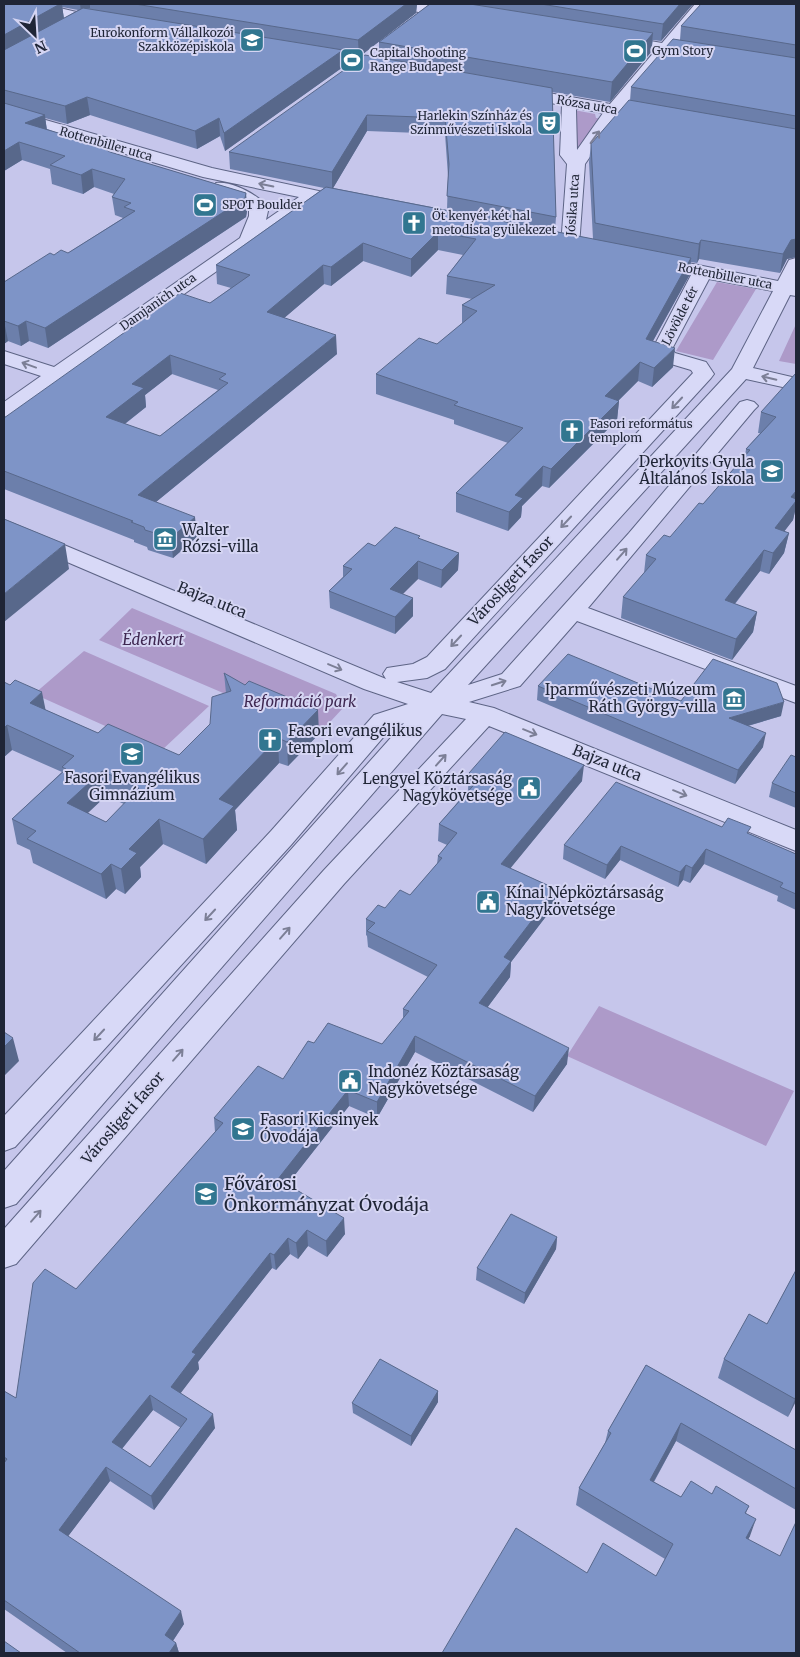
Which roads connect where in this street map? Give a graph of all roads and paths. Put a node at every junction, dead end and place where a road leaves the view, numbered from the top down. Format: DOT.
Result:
graph roads {
  1 [pos="25,4"];
  2 [pos="404,4"];
  3 [pos="702,4"];
  4 [pos="102,7"];
  5 [pos="437,7"];
  6 [pos="475,17"];
  7 [pos="82,18"];
  8 [pos="419,21"];
  9 [pos="117,24"];
  10 [pos="64,28"];
  11 [pos="599,38"];
  12 [pos="666,49"];
  13 [pos="285,52"];
  14 [pos="376,54"];
  15 [pos="712,56"];
  16 [pos="362,64"];
  17 [pos="405,72"];
  18 [pos="347,75"];
  19 [pos="503,90"];
  20 [pos="571,102"];
  21 [pos="614,110"];
  22 [pos="4,113"];
  23 [pos="672,120"];
  24 [pos="225,162"];
  25 [pos="576,164"];
  26 [pos="209,174"];
  27 [pos="314,195"];
  28 [pos="372,207"];
  29 [pos="248,239"];
  30 [pos="589,250"];
  31 [pos="637,259"];
  32 [pos="796,264"];
  33 [pos="703,271"];
  34 [pos="789,289"];
  35 [pos="4,357"];
  36 [pos="699,366"];
  37 [pos="741,372"];
  38 [pos="55,374"];
  39 [pos="796,384"];
  40 [pos="747,406"];
  41 [pos="4,411"];
  42 [pos="690,428"];
  43 [pos="720,438"];
  44 [pos="615,469"];
  45 [pos="644,479"];
  46 [pos="4,512"];
  47 [pos="4,527"];
  48 [pos="98,560"];
  49 [pos="562,566"];
  50 [pos="599,580"];
  51 [pos="573,611"];
  52 [pos="231,615"];
  53 [pos="396,674"];
  54 [pos="796,694"];
  55 [pos="425,700"];
  56 [pos="485,714"];
  57 [pos="796,840"];
  58 [pos="298,860"];
  59 [pos="334,877"];
  60 [pos="237,886"];
  61 [pos="264,899"];
  62 [pos="206,965"];
  63 [pos="242,983"];
  64 [pos="4,1138"];
  65 [pos="4,1194"];
  66 [pos="4,1253"];
  1 -- 7 [label="street"];
  2 -- 5 [label="street"];
  3 -- 12 [label="street, Jósika utca"];
  4 -- 7 [label="street"];
  5 -- 6 [label="street"];
  5 -- 8 [label="street"];
  7 -- 9 [label="street"];
  7 -- 10 [label="street"];
  11 -- 12 [label="street"];
  12 -- 15 [label="street"];
  12 -- 21 [label="street, Jósika utca"];
  13 -- 16 [label="street"];
  14 -- 16 [label="street"];
  16 -- 17 [label="street"];
  16 -- 18 [label="street"];
  19 -- 20 [label="street, Rózsa utca"];
  20 -- 21 [label="street, Rózsa utca"];
  20 -- 25 [label="street, Jósika utca"];
  21 -- 23 [label="street, Rózsa utca"];
  25 -- 21 [label="street, Jósika utca, one-way"];
  22 -- 26 [label="street, Rottenbiller utca"];
  24 -- 26 [label="street"];
  25 -- 30 [label="street, Jósika utca"];
  27 -- 26 [label="street, Rottenbiller utca, one-way"];
  26 -- 29 [label="street"];
  27 -- 28 [label="street"];
  27 -- 29 [label="street, Damjanich utca"];
  29 -- 38 [label="street, Damjanich utca"];
  31 -- 33 [label="street, Rottenbiller utca"];
  32 -- 34 [label="street"];
  33 -- 34 [label="street, Rottenbiller utca"];
  33 -- 36 [label="street, Lövölde tér"];
  34 -- 37 [label="street"];
  38 -- 35 [label="street, one-way"];
  36 -- 44 [label="street, Városligeti fasor, one-way"];
  39 -- 37 [label="street, one-way"];
  37 -- 42 [label="street, Városligeti fasor"];
  38 -- 41 [label="street, Damjanich utca"];
  40 -- 43 [label="street, Városligeti fasor"];
  42 -- 43 [label="street"];
  42 -- 45 [label="street, Városligeti fasor"];
  50 -- 43 [label="street, Városligeti fasor, one-way"];
  44 -- 45 [label="street"];
  44 -- 53 [label="street, Városligeti fasor, one-way"];
  45 -- 49 [label="street, Városligeti fasor"];
  46 -- 48 [label="street, Bajza utca"];
  47 -- 48 [label="street, Bajza utca"];
  48 -- 52 [label="street, Bajza utca"];
  49 -- 50 [label="street, Városligeti fasor"];
  49 -- 55 [label="street, Városligeti fasor"];
  50 -- 51 [label="street, Városligeti fasor"];
  51 -- 54 [label="street"];
  55 -- 51 [label="street, Városligeti fasor, one-way"];
  52 -- 53 [label="street, Bajza utca"];
  52 -- 55 [label="street, Bajza utca, one-way"];
  53 -- 55 [label="street, Bajza utca"];
  55 -- 56 [label="street, Bajza utca"];
  55 -- 58 [label="street, Városligeti fasor"];
  55 -- 60 [label="street, Városligeti fasor, one-way"];
  56 -- 57 [label="street, Bajza utca, one-way"];
  59 -- 56 [label="street, Városligeti fasor, one-way"];
  58 -- 59 [label="street"];
  58 -- 61 [label="street, Városligeti fasor"];
  63 -- 59 [label="street, Városligeti fasor, one-way"];
  60 -- 61 [label="street"];
  60 -- 64 [label="street, Városligeti fasor, one-way"];
  61 -- 62 [label="street, Városligeti fasor"];
  62 -- 63 [label="street"];
  62 -- 65 [label="street, Városligeti fasor"];
  66 -- 63 [label="street, Városligeti fasor, one-way"];
}
